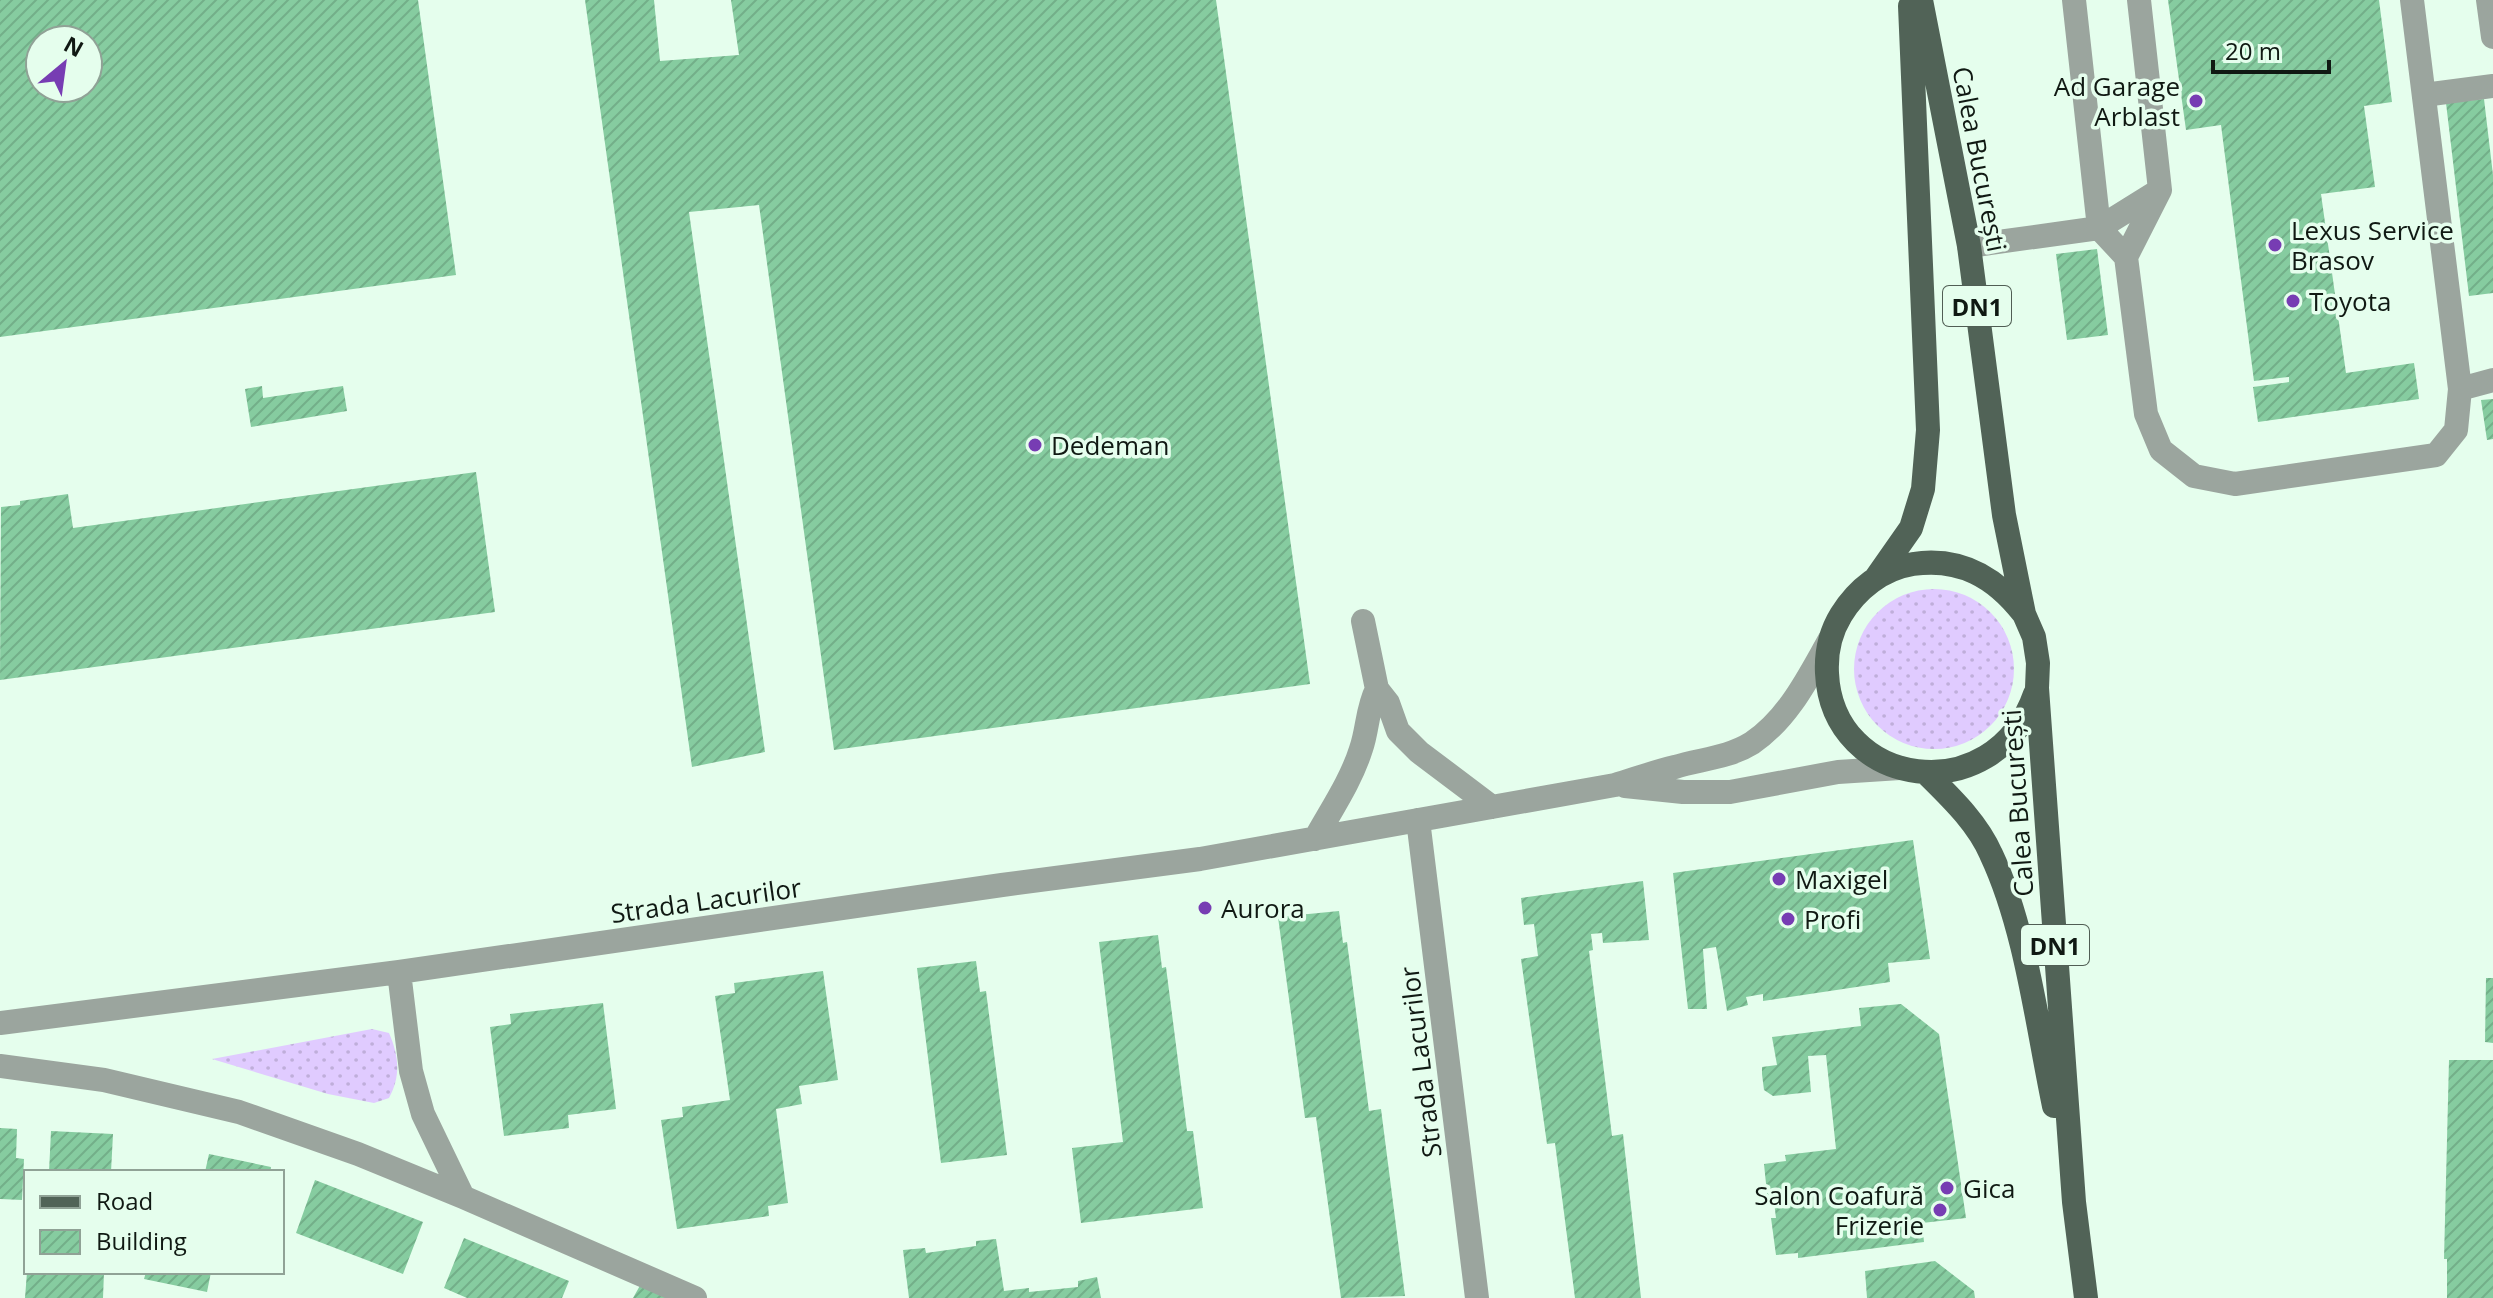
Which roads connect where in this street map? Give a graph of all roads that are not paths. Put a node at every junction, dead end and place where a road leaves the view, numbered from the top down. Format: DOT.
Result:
graph roads {
  1 [pos="1910,0"];
  2 [pos="1921,0"];
  3 [pos="2074,0"];
  4 [pos="2139,0"];
  5 [pos="2412,0"];
  6 [pos="2488,0"];
  7 [pos="2493,37"];
  8 [pos="2493,86"];
  9 [pos="2424,95"];
  10 [pos="2160,190"];
  11 [pos="2099,228"];
  12 [pos="1969,246"];
  13 [pos="2126,257"];
  14 [pos="2493,380"];
  15 [pos="2460,389"];
  16 [pos="1876,578"];
  17 [pos="2024,614"];
  18 [pos="1363,621"];
  19 [pos="1831,637"];
  20 [pos="2037,688"];
  21 [pos="1377,689"];
  22 [pos="1900,768"];
  23 [pos="1926,773"];
  24 [pos="1615,785"];
  25 [pos="1492,807"];
  26 [pos="1418,820"];
  27 [pos="1315,839"];
  28 [pos="399,972"];
  29 [pos="0,1023"];
  30 [pos="0,1066"];
  31 [pos="463,1197"];
  32 [pos="2074,1202"];
  33 [pos="695,1298"];
  34 [pos="1477,1298"];
  35 [pos="2086,1298"];
  1 -- 16 [label="main road, Calea București / DN1"];
  2 -- 12 [label="main road, Calea București / DN1"];
  3 -- 11 [label="street"];
  4 -- 10 [label="street"];
  5 -- 9 [label="street"];
  6 -- 7 [label="street"];
  8 -- 9 [label="street"];
  9 -- 15 [label="street"];
  10 -- 11 [label="street"];
  10 -- 13 [label="street"];
  11 -- 12 [label="street"];
  11 -- 13 [label="street"];
  12 -- 17 [label="main road, Calea București / DN1"];
  13 -- 15 [label="street"];
  14 -- 15 [label="street"];
  16 -- 17 [label="main road, Calea București / DN1"];
  16 -- 19 [label="main road, Calea București / DN1"];
  17 -- 20 [label="main road, Calea București / DN1"];
  18 -- 21 [label="street"];
  19 -- 22 [label="main road, Calea București / DN1"];
  19 -- 24 [label="street, Strada Lacurilor"];
  20 -- 23 [label="main road, Calea București / DN1"];
  20 -- 32 [label="main road, Calea București / DN1"];
  21 -- 25 [label="street"];
  21 -- 27 [label="street"];
  22 -- 23 [label="main road, Calea București / DN1"];
  22 -- 24 [label="street, Strada Lacurilor"];
  23 -- 32 [label="main road, Calea București / DN1"];
  24 -- 25 [label="street, Strada Lacurilor"];
  25 -- 26 [label="street, Strada Lacurilor"];
  26 -- 27 [label="street, Strada Lacurilor"];
  26 -- 34 [label="street, Strada Lacurilor"];
  27 -- 28 [label="street, Strada Lacurilor"];
  28 -- 29 [label="street, Strada Lacurilor"];
  28 -- 31 [label="street"];
  30 -- 31 [label="street"];
  31 -- 33 [label="street"];
  32 -- 35 [label="main road, Calea București / DN1"];
}
